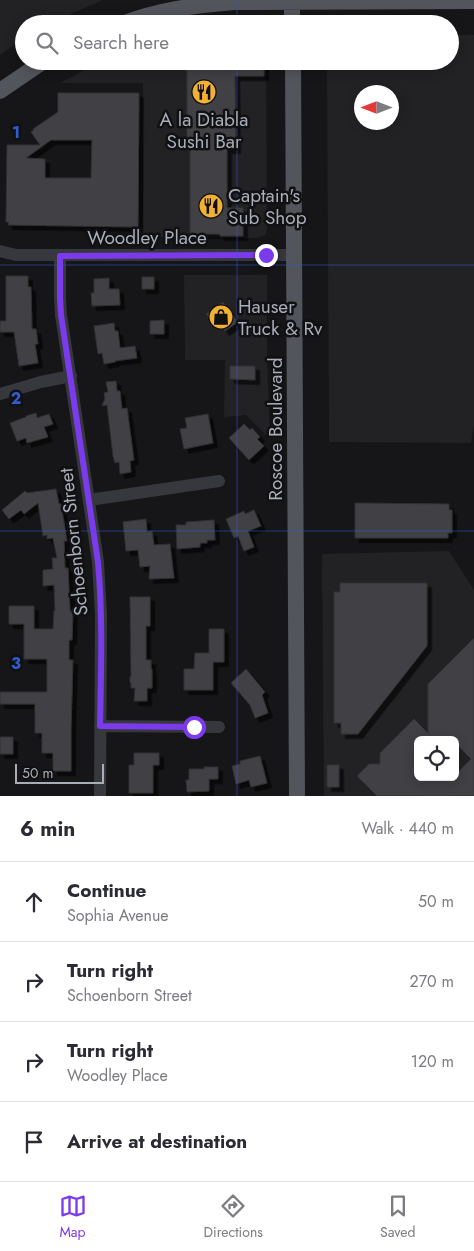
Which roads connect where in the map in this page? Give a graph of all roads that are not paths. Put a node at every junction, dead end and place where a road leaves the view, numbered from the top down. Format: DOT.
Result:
graph roads {
  1 [pos="292,1"];
  2 [pos="474,1"];
  3 [pos="148,15"];
  4 [pos="292,15"];
  5 [pos="31,70"];
  6 [pos="292,70"];
  7 [pos="0,91"];
  8 [pos="0,251"];
  9 [pos="294,255"];
  10 [pos="60,256"];
  11 [pos="71,376"];
  12 [pos="0,394"];
  13 [pos="219,481"];
  14 [pos="89,500"];
  15 [pos="100,726"];
  16 [pos="219,727"];
  17 [pos="100,796"];
  18 [pos="297,796"];
  1 -- 2 [label="main road"];
  1 -- 3 [label="main road"];
  1 -- 4 [label="main road"];
  5 -- 7 [label="main road"];
  6 -- 9 [label="main road, Roscoe Boulevard"];
  8 -- 10 [label="street, Woodley Place"];
  9 -- 10 [label="street, Woodley Place"];
  9 -- 18 [label="main road, Roscoe Boulevard"];
  10 -- 11 [label="street, Schoenborn Street"];
  11 -- 12 [label="street"];
  11 -- 14 [label="street, Schoenborn Street"];
  13 -- 14 [label="street"];
  14 -- 15 [label="street, Schoenborn Street"];
  15 -- 16 [label="street"];
  15 -- 17 [label="street, Schoenborn Street"];
}
